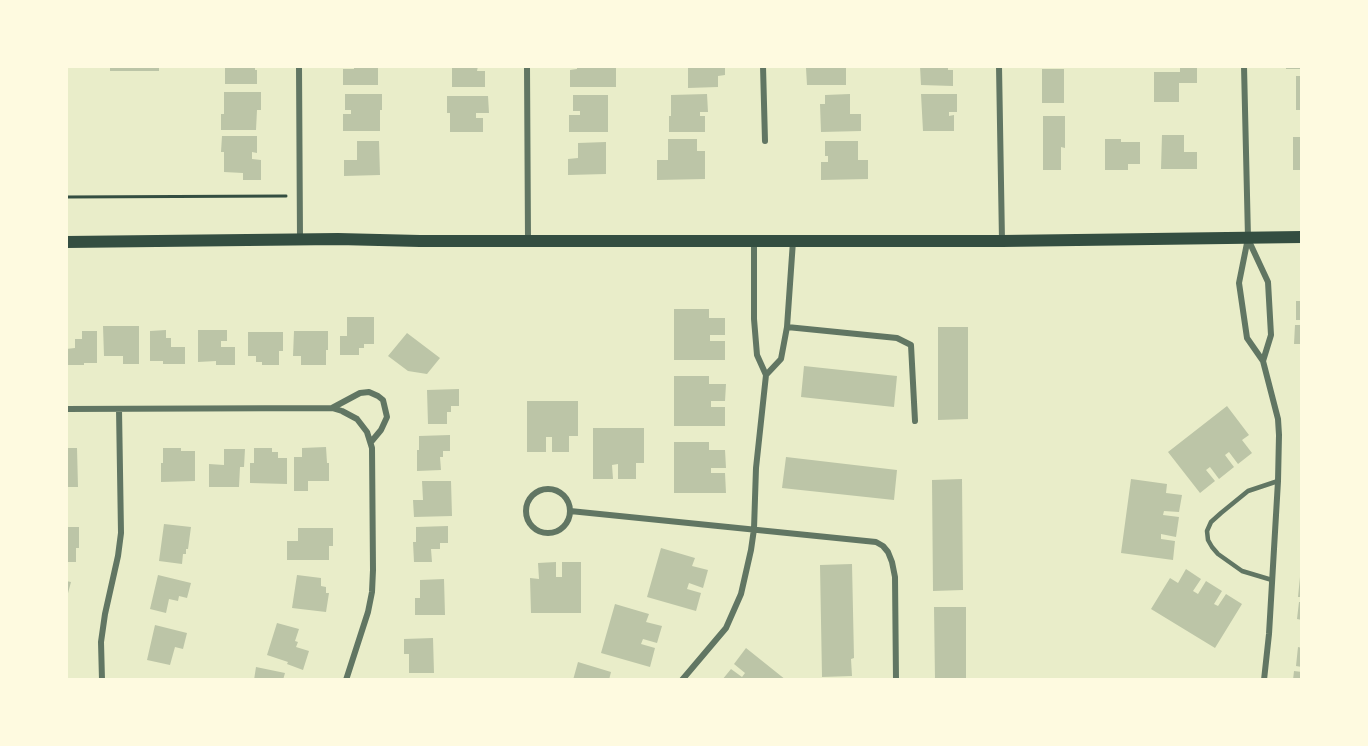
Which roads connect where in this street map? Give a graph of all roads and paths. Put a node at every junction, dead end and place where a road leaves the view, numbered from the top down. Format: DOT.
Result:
graph roads {
  1 [pos="299,66"];
  2 [pos="527,66"];
  3 [pos="763,66"];
  4 [pos="999,66"];
  5 [pos="1244,66"];
  6 [pos="765,141"];
  7 [pos="286,196"];
  8 [pos="66,197"];
  9 [pos="1302,237"];
  10 [pos="1248,238"];
  11 [pos="300,239"];
  12 [pos="528,240"];
  13 [pos="754,240"];
  14 [pos="793,240"];
  15 [pos="1002,241"];
  16 [pos="66,242"];
  17 [pos="787,327"];
  18 [pos="1263,361"];
  19 [pos="766,375"];
  20 [pos="332,408"];
  21 [pos="66,409"];
  22 [pos="119,409"];
  23 [pos="915,421"];
  24 [pos="371,442"];
  25 [pos="1278,481"];
  26 [pos="570,511"];
  27 [pos="754,529"];
  28 [pos="1272,580"];
  29 [pos="102,680"];
  30 [pos="346,680"];
  31 [pos="682,680"];
  32 [pos="896,680"];
  33 [pos="1264,680"];
  1 -- 11 [label="street"];
  2 -- 12 [label="street"];
  3 -- 6 [label="street"];
  4 -- 15 [label="street"];
  5 -- 10 [label="street"];
  7 -- 8 [label="path"];
  9 -- 10 [label="main road"];
  10 -- 15 [label="main road"];
  10 -- 18 [label="street"];
  10 -- 18 [label="street"];
  11 -- 12 [label="main road"];
  11 -- 16 [label="main road"];
  12 -- 13 [label="main road"];
  13 -- 14 [label="main road"];
  13 -- 19 [label="street"];
  14 -- 15 [label="main road"];
  14 -- 17 [label="street"];
  17 -- 19 [label="street"];
  17 -- 23 [label="street"];
  18 -- 25 [label="street"];
  19 -- 27 [label="street"];
  20 -- 22 [label="street"];
  20 -- 24 [label="street"];
  20 -- 24 [label="street"];
  21 -- 22 [label="street"];
  22 -- 29 [label="street"];
  24 -- 30 [label="street"];
  25 -- 28 [label="street"];
  25 -- 28 [label="lane"];
  26 -- 26 [label="street"];
  26 -- 27 [label="street"];
  27 -- 31 [label="street"];
  27 -- 32 [label="street"];
  28 -- 33 [label="street"];
}
